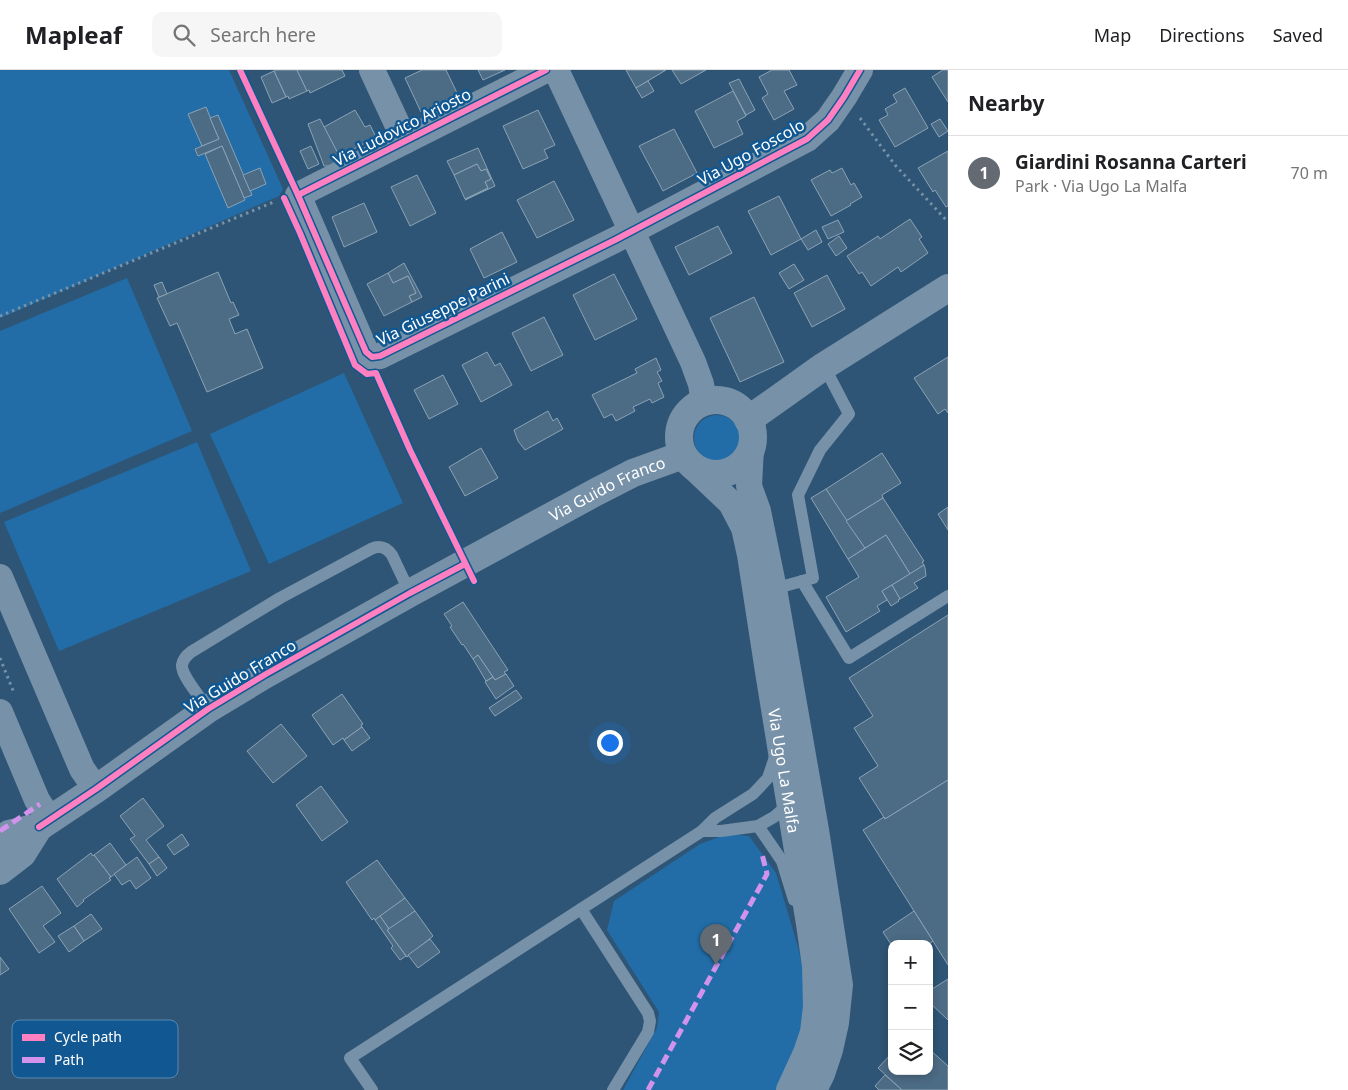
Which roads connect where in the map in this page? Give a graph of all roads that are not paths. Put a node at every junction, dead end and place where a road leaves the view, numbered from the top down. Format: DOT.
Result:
graph roads {
  1 [pos="372,70"];
  2 [pos="546,70"];
  3 [pos="556,70"];
  4 [pos="860,70"];
  5 [pos="405,141"];
  6 [pos="298,196"];
  7 [pos="632,232"];
  8 [pos="948,288"];
  9 [pos="824,366"];
  10 [pos="704,402"];
  11 [pos="748,420"];
  12 [pos="751,448"];
  13 [pos="688,460"];
  14 [pos="0,577"];
  15 [pos="802,581"];
  16 [pos="765,590"];
  17 [pos="410,593"];
  18 [pos="948,596"];
  19 [pos="7,703"];
  20 [pos="208,709"];
  21 [pos="779,743"];
  22 [pos="808,787"];
  23 [pos="96,789"];
  24 [pos="789,804"];
  25 [pos="45,824"];
  26 [pos="758,826"];
  27 [pos="702,830"];
  28 [pos="0,840"];
  29 [pos="0,871"];
  30 [pos="581,909"];
  31 [pos="811,937"];
  32 [pos="372,1090"];
  33 [pos="613,1090"];
  34 [pos="789,1090"];
  35 [pos="814,1090"];
  1 -- 5 [label="street"];
  2 -- 5 [label="street, Via Ludovico Ariosto"];
  3 -- 7 [label="street"];
  4 -- 7 [label="street, Via Ugo Foscolo"];
  5 -- 6 [label="street, Via Ludovico Ariosto"];
  6 -- 7 [label="street, Via Giuseppe Parini"];
  7 -- 10 [label="street"];
  8 -- 9 [label="street"];
  9 -- 11 [label="street"];
  9 -- 15 [label="lane"];
  10 -- 11 [label="street"];
  10 -- 13 [label="street, Via Guido Franco"];
  11 -- 12 [label="street"];
  12 -- 13 [label="street, Via Guido Franco"];
  12 -- 16 [label="street, Via Ugo La Malfa"];
  13 -- 16 [label="street, Via Ugo La Malfa"];
  13 -- 17 [label="street, Via Guido Franco"];
  14 -- 23 [label="street"];
  15 -- 16 [label="lane"];
  15 -- 18 [label="lane"];
  16 -- 21 [label="street, Via Ugo La Malfa"];
  16 -- 22 [label="street, Via Ugo La Malfa"];
  17 -- 20 [label="street, Via Guido Franco"];
  17 -- 20 [label="lane"];
  19 -- 25 [label="street"];
  20 -- 23 [label="street, Via Guido Franco"];
  21 -- 24 [label="street, Via Ugo La Malfa"];
  21 -- 27 [label="lane"];
  22 -- 24 [label="street"];
  22 -- 35 [label="street, Via Ugo La Malfa"];
  23 -- 25 [label="street, Via Guido Franco"];
  24 -- 26 [label="lane"];
  24 -- 31 [label="street, Via Ugo La Malfa"];
  25 -- 28 [label="street, Via Guido Franco"];
  25 -- 29 [label="street, Via Guido Franco"];
  26 -- 27 [label="lane"];
  26 -- 31 [label="lane"];
  27 -- 30 [label="lane"];
  30 -- 32 [label="lane"];
  30 -- 33 [label="lane"];
  31 -- 34 [label="street, Via Ugo La Malfa"];
}
